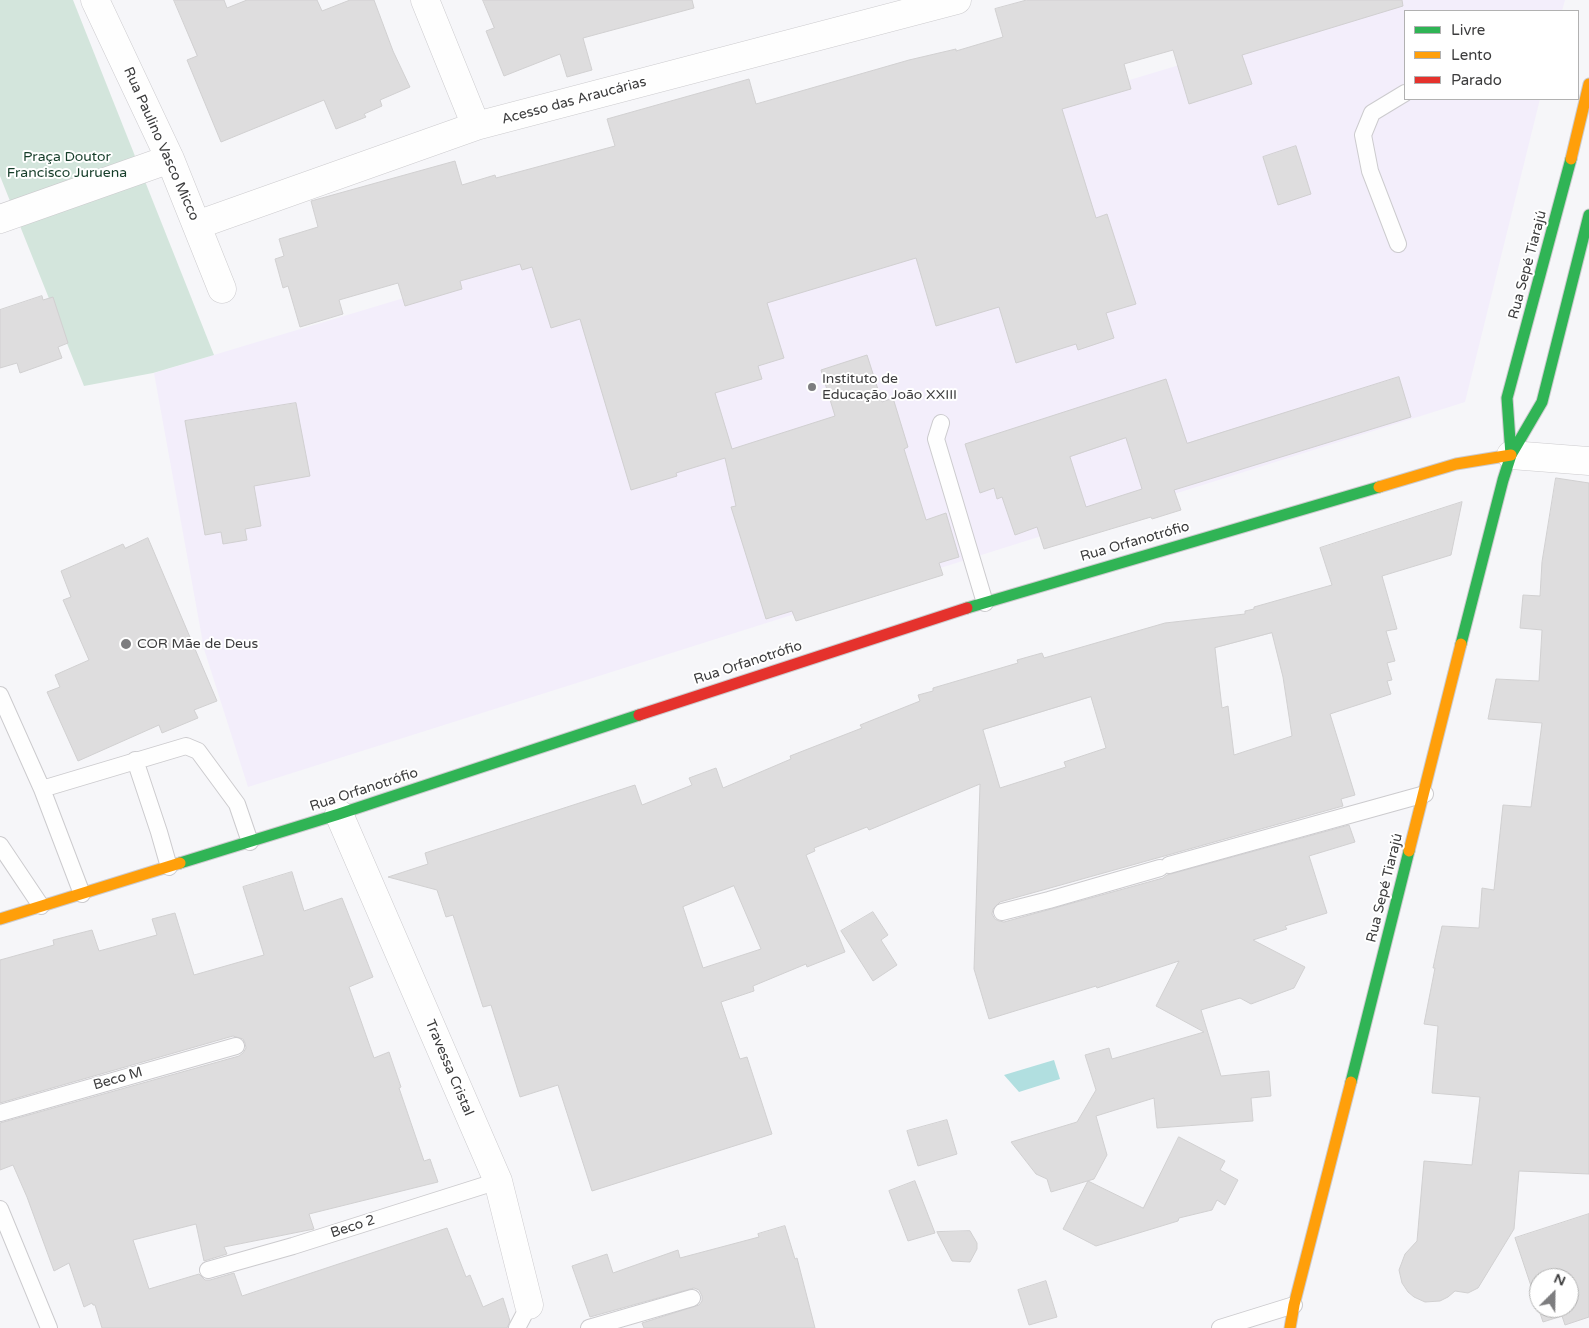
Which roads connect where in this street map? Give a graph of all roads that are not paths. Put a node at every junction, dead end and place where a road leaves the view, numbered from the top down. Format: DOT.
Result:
graph roads {
  1 [pos="95,0"];
  2 [pos="425,0"];
  3 [pos="957,0"];
  4 [pos="1589,84"];
  5 [pos="1404,94"];
  6 [pos="476,126"];
  7 [pos="170,159"];
  8 [pos="1589,216"];
  9 [pos="0,219"];
  10 [pos="197,224"];
  11 [pos="1398,244"];
  12 [pos="222,289"];
  13 [pos="941,423"];
  14 [pos="1511,455"];
  15 [pos="1589,462"];
  16 [pos="985,603"];
  17 [pos="0,695"];
  18 [pos="135,760"];
  19 [pos="42,789"];
  20 [pos="1425,794"];
  21 [pos="339,814"];
  22 [pos="250,842"];
  23 [pos="0,845"];
  24 [pos="169,867"];
  25 [pos="82,894"];
  26 [pos="41,906"];
  27 [pos="1002,912"];
  28 [pos="0,919"];
  29 [pos="236,1046"];
  30 [pos="0,1113"];
  31 [pos="498,1181"];
  32 [pos="0,1209"];
  33 [pos="208,1270"];
  34 [pos="692,1298"];
  35 [pos="1294,1305"];
  36 [pos="523,1316"];
  37 [pos="49,1328"];
  38 [pos="590,1328"];
  39 [pos="1220,1328"];
  40 [pos="1290,1328"];
  1 -- 7 [label="street, Rua Paulino Vasco Micco"];
  2 -- 6 [label="street"];
  3 -- 6 [label="street, Acesso das Araucárias"];
  4 -- 14 [label="street, Rua Sepé Tiarajú"];
  5 -- 11 [label="lane"];
  6 -- 10 [label="street, Acesso das Araucárias"];
  7 -- 9 [label="street"];
  7 -- 10 [label="street, Rua Paulino Vasco Micco"];
  8 -- 14 [label="street, Rua Sepé Tiarajú"];
  10 -- 12 [label="street, Rua Paulino Vasco Micco"];
  13 -- 16 [label="lane"];
  14 -- 15 [label="street"];
  14 -- 16 [label="street, Rua Orfanotrófio"];
  14 -- 20 [label="street, Rua Sepé Tiarajú"];
  16 -- 21 [label="street, Rua Orfanotrófio"];
  17 -- 19 [label="lane"];
  18 -- 19 [label="lane"];
  18 -- 22 [label="lane"];
  18 -- 24 [label="lane"];
  19 -- 25 [label="lane"];
  20 -- 27 [label="lane"];
  20 -- 35 [label="street, Rua Sepé Tiarajú"];
  21 -- 22 [label="street, Rua Orfanotrófio"];
  21 -- 31 [label="street, Travessa Cristal"];
  22 -- 24 [label="street, Rua Orfanotrófio"];
  23 -- 26 [label="lane"];
  24 -- 25 [label="street, Rua Orfanotrófio"];
  25 -- 26 [label="street, Rua Orfanotrófio"];
  26 -- 28 [label="street, Rua Orfanotrófio"];
  29 -- 30 [label="lane, Beco M"];
  31 -- 33 [label="lane, Beco 2"];
  31 -- 36 [label="street, Travessa Cristal"];
  32 -- 37 [label="lane"];
  34 -- 38 [label="lane"];
  35 -- 39 [label="lane"];
  35 -- 40 [label="street, Rua Sepé Tiarajú"];
}
